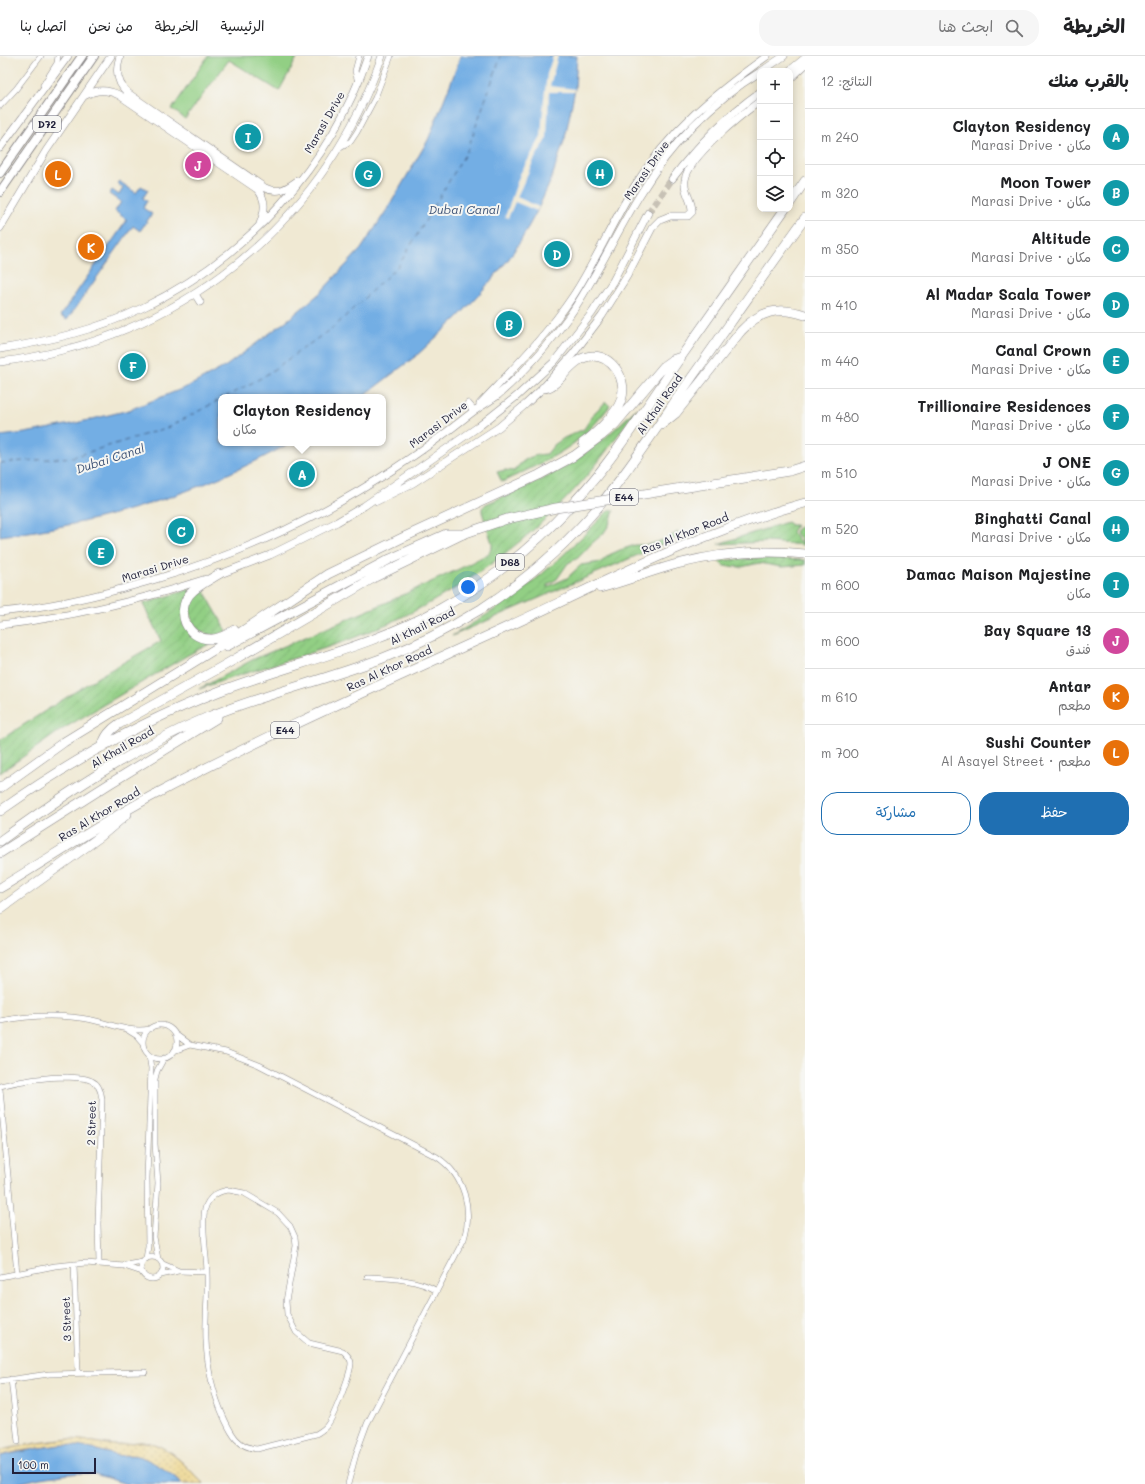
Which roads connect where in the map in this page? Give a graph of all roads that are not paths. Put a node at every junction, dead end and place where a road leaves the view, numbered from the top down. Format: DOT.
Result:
graph roads {
  1 [pos="41,56"];
  2 [pos="58,56"];
  3 [pos="68,56"];
  4 [pos="82,56"];
  5 [pos="94,56"];
  6 [pos="111,56"];
  7 [pos="116,56"];
  8 [pos="120,56"];
  9 [pos="359,56"];
  10 [pos="368,56"];
  11 [pos="382,56"];
  12 [pos="391,56"];
  13 [pos="767,56"];
  14 [pos="784,56"];
  15 [pos="805,58"];
  16 [pos="805,65"];
  17 [pos="766,68"];
  18 [pos="793,68"];
  19 [pos="757,74"];
  20 [pos="793,76"];
  21 [pos="96,79"];
  22 [pos="358,83"];
  23 [pos="757,94"];
  24 [pos="84,96"];
  25 [pos="35,102"];
  26 [pos="757,103"];
  27 [pos="0,106"];
  28 [pos="340,147"];
  29 [pos="0,148"];
  30 [pos="0,173"];
  31 [pos="304,176"];
  32 [pos="672,179"];
  33 [pos="805,181"];
  34 [pos="0,192"];
  35 [pos="793,199"];
  36 [pos="784,212"];
  37 [pos="648,213"];
  38 [pos="612,214"];
  39 [pos="805,218"];
  40 [pos="613,224"];
  41 [pos="0,228"];
  42 [pos="258,228"];
  43 [pos="195,294"];
  44 [pos="200,302"];
  45 [pos="805,315"];
  46 [pos="0,349"];
  47 [pos="681,357"];
  48 [pos="0,362"];
  49 [pos="543,388"];
  50 [pos="468,404"];
  51 [pos="474,411"];
  52 [pos="658,426"];
  53 [pos="805,468"];
  54 [pos="505,491"];
  55 [pos="805,503"];
  56 [pos="364,506"];
  57 [pos="463,534"];
  58 [pos="805,554"];
  59 [pos="219,574"];
  60 [pos="581,593"];
  61 [pos="283,603"];
  62 [pos="0,612"];
  63 [pos="0,625"];
  64 [pos="220,646"];
  65 [pos="230,709"];
  66 [pos="102,747"];
  67 [pos="0,788"];
  68 [pos="132,807"];
  69 [pos="0,811"];
  70 [pos="0,841"];
  71 [pos="0,854"];
  72 [pos="0,888"];
  73 [pos="0,909"];
  74 [pos="0,1021"];
  75 [pos="124,1028"];
  76 [pos="150,1029"];
  77 [pos="175,1034"];
  78 [pos="143,1043"];
  79 [pos="190,1045"];
  80 [pos="174,1052"];
  81 [pos="149,1055"];
  82 [pos="164,1058"];
  83 [pos="0,1086"];
  84 [pos="0,1089"];
  85 [pos="147,1183"];
  86 [pos="158,1183"];
  87 [pos="158,1259"];
  88 [pos="145,1260"];
  89 [pos="99,1263"];
  90 [pos="74,1264"];
  91 [pos="163,1264"];
  92 [pos="124,1266"];
  93 [pos="179,1271"];
  94 [pos="142,1272"];
  95 [pos="207,1272"];
  96 [pos="17,1274"];
  97 [pos="161,1275"];
  98 [pos="0,1277"];
  99 [pos="367,1277"];
  100 [pos="437,1291"];
  101 [pos="145,1372"];
  102 [pos="78,1373"];
  103 [pos="11,1379"];
  104 [pos="0,1381"];
  105 [pos="18,1442"];
  106 [pos="348,1484"];
  1 -- 27 [label="street"];
  2 -- 25 [label="street"];
  3 -- 25 [label="street"];
  4 -- 30 [label="main road, D72"];
  5 -- 34 [label="main road, D72"];
  6 -- 21 [label="street"];
  7 -- 21 [label="street"];
  8 -- 31 [label="street"];
  9 -- 22 [label="street"];
  10 -- 22 [label="street, Marasi Drive"];
  11 -- 28 [label="street"];
  12 -- 28 [label="street"];
  13 -- 40 [label="street"];
  14 -- 17 [label="street, Marasi Drive"];
  15 -- 18 [label="street"];
  16 -- 20 [label="street"];
  19 -- 51 [label="street, Marasi Drive"];
  21 -- 24 [label="street"];
  22 -- 31 [label="street, Marasi Drive"];
  23 -- 32 [label="street"];
  24 -- 41 [label="street, D72"];
  24 -- 42 [label="street"];
  25 -- 29 [label="street"];
  26 -- 49 [label="street"];
  28 -- 43 [label="street"];
  31 -- 42 [label="street, Marasi Drive"];
  33 -- 35 [label="highway"];
  36 -- 47 [label="highway, Al Khail Road / D68"];
  37 -- 56 [label="street"];
  38 -- 40 [label="street"];
  39 -- 52 [label="highway, Al Khail Road / D68"];
  40 -- 51 [label="street"];
  42 -- 46 [label="street, Marasi Drive"];
  43 -- 44 [label="street"];
  43 -- 48 [label="street"];
  45 -- 52 [label="highway"];
  47 -- 54 [label="highway"];
  47 -- 66 [label="highway, Al Khail Road / D68"];
  49 -- 54 [label="highway"];
  49 -- 56 [label="street"];
  50 -- 51 [label="street"];
  51 -- 62 [label="street, Marasi Drive"];
  52 -- 65 [label="highway, Al Khail Road / D68"];
  53 -- 57 [label="highway, E44, bridge"];
  54 -- 61 [label="highway"];
  55 -- 60 [label="highway, Ras Al Khor Road / E44"];
  56 -- 59 [label="street"];
  57 -- 64 [label="highway"];
  57 -- 66 [label="highway, E44"];
  58 -- 60 [label="highway"];
  59 -- 61 [label="highway"];
  59 -- 63 [label="street"];
  60 -- 68 [label="highway, Ras Al Khor Road / E44"];
  61 -- 64 [label="highway"];
  64 -- 67 [label="highway"];
  65 -- 70 [label="highway, Al Khail Road"];
  65 -- 71 [label="highway"];
  66 -- 69 [label="highway, Al Khail Road"];
  68 -- 72 [label="highway, Ras Al Khor Road / E44"];
  68 -- 73 [label="highway"];
  74 -- 75 [label="street"];
  75 -- 76 [label="street"];
  75 -- 78 [label="street"];
  76 -- 77 [label="street"];
  76 -- 78 [label="street"];
  77 -- 79 [label="street"];
  77 -- 80 [label="street"];
  78 -- 81 [label="street"];
  79 -- 80 [label="street"];
  79 -- 100 [label="street"];
  80 -- 82 [label="street"];
  81 -- 82 [label="street"];
  81 -- 85 [label="street"];
  82 -- 86 [label="street"];
  83 -- 89 [label="street, 2 Street"];
  84 -- 96 [label="street"];
  85 -- 86 [label="street"];
  85 -- 88 [label="street"];
  86 -- 87 [label="street"];
  87 -- 88 [label="street"];
  87 -- 91 [label="street"];
  88 -- 92 [label="street"];
  88 -- 94 [label="street"];
  89 -- 90 [label="street"];
  89 -- 92 [label="street"];
  90 -- 96 [label="street"];
  90 -- 102 [label="street, 3 Street"];
  91 -- 93 [label="street"];
  91 -- 97 [label="street"];
  92 -- 94 [label="street"];
  93 -- 95 [label="street"];
  93 -- 97 [label="street"];
  94 -- 97 [label="street"];
  95 -- 95 [label="street"];
  96 -- 98 [label="street"];
  99 -- 100 [label="street"];
  100 -- 106 [label="street"];
  101 -- 102 [label="street"];
  102 -- 103 [label="street"];
  103 -- 104 [label="street"];
  103 -- 105 [label="street"];
}
